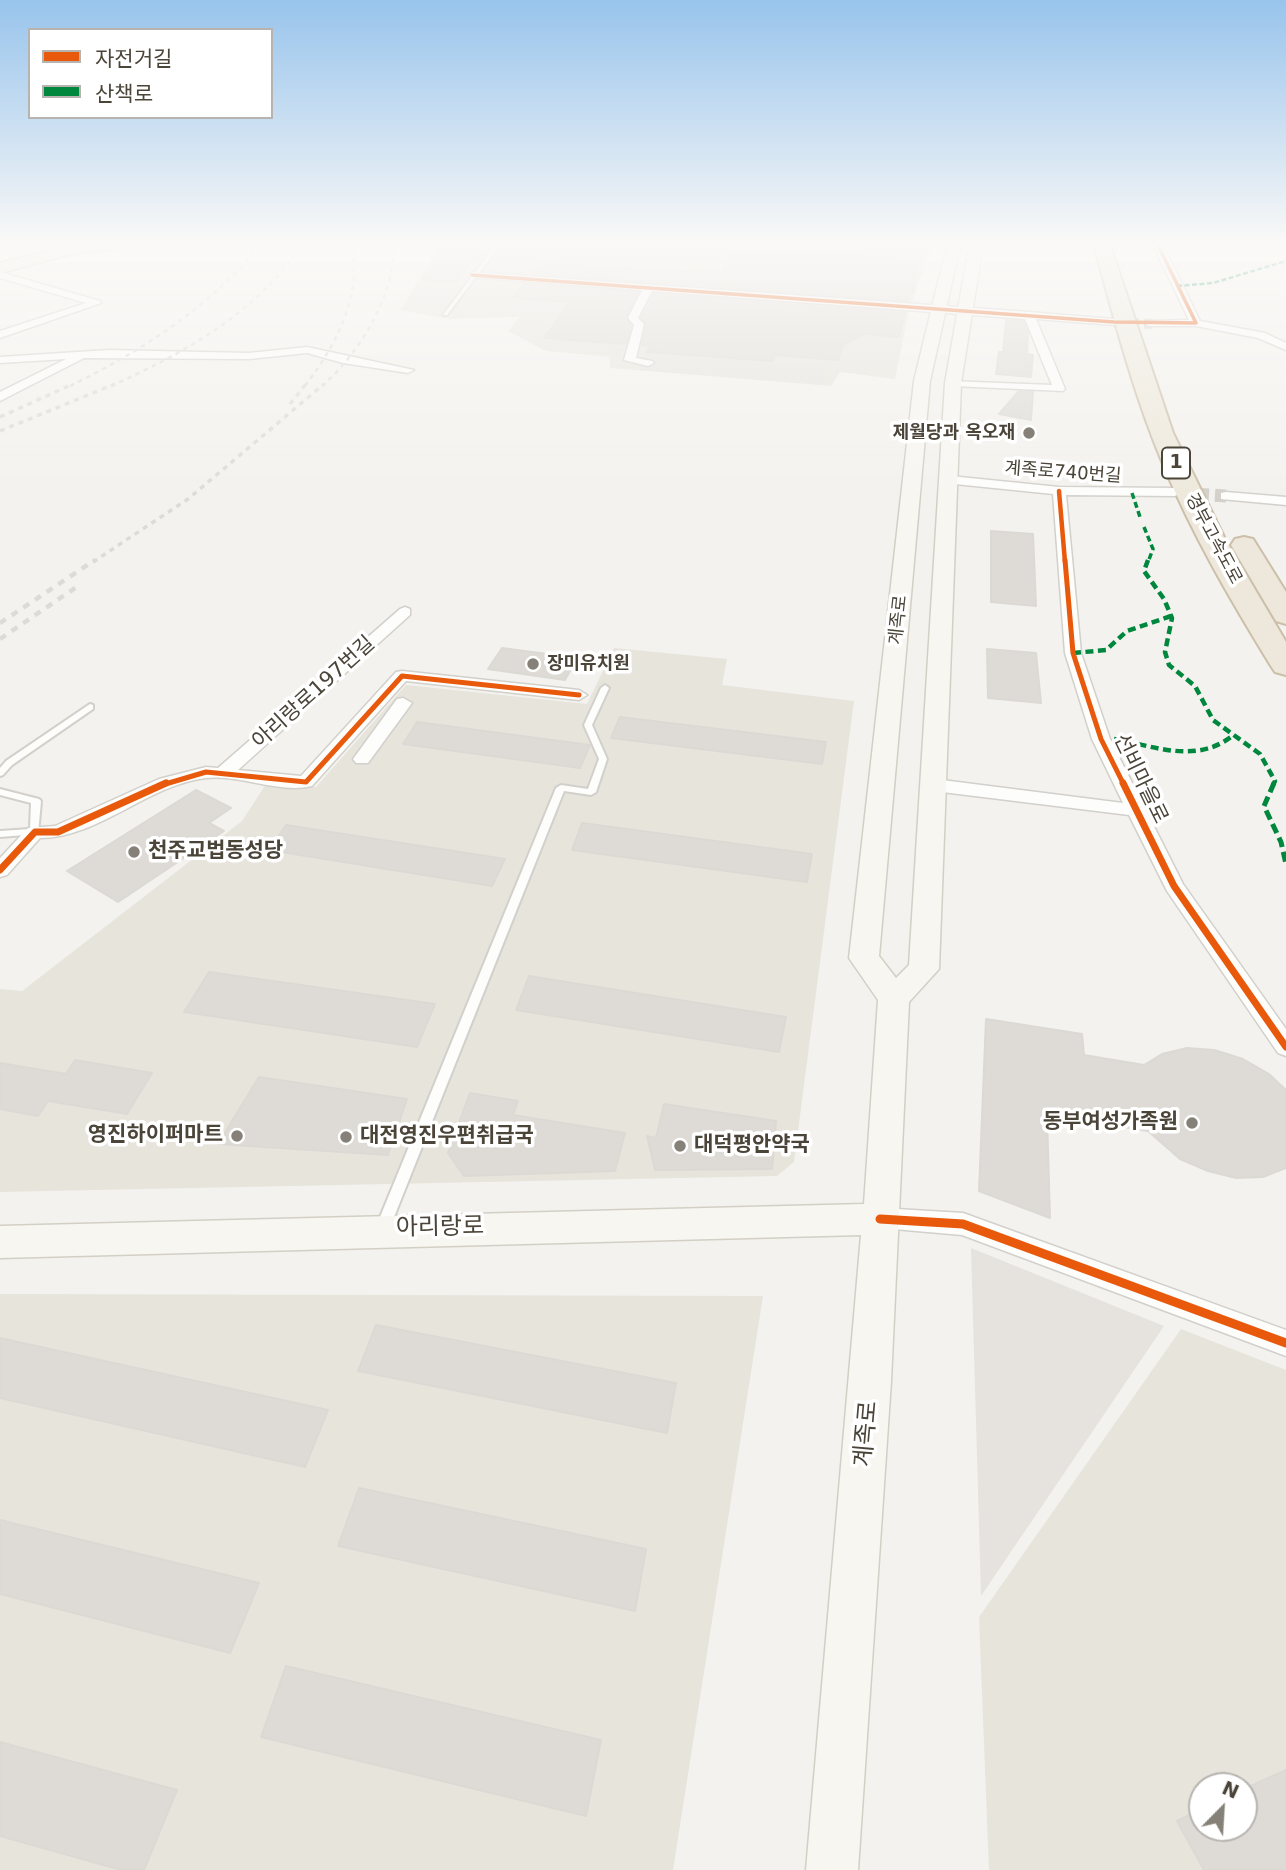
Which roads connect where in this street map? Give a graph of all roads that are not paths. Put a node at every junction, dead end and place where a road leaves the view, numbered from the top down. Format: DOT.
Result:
graph roads {
  1 [pos="637,332"];
  2 [pos="942,332"];
  3 [pos="952,332"];
  4 [pos="1036,332"];
  5 [pos="1129,332"];
  6 [pos="1161,332"];
  7 [pos="1246,332"];
  8 [pos="1154,334"];
  9 [pos="1286,347"];
  10 [pos="84,354"];
  11 [pos="0,360"];
  12 [pos="648,363"];
  13 [pos="408,370"];
  14 [pos="953,383"];
  15 [pos="0,397"];
  16 [pos="950,480"];
  17 [pos="1059,491"];
  18 [pos="1174,492"];
  19 [pos="1286,501"];
  20 [pos="1224,504"];
  21 [pos="405,612"];
  22 [pos="1286,615"];
  23 [pos="1286,666"];
  24 [pos="605,688"];
  25 [pos="579,695"];
  26 [pos="403,703"];
  27 [pos="90,707"];
  28 [pos="362,759"];
  29 [pos="0,773"];
  30 [pos="222,774"];
  31 [pos="934,785"];
  32 [pos="0,792"];
  33 [pos="1135,810"];
  34 [pos="35,832"];
  35 [pos="0,834"];
  36 [pos="0,870"];
  37 [pos="894,998"];
  38 [pos="1286,1047"];
  39 [pos="880,1219"];
  40 [pos="382,1230"];
  41 [pos="0,1242"];
  42 [pos="1286,1343"];
  43 [pos="832,1870"];
  1 -- 12 [label="street"];
  2 -- 37 [label="main road, 계족로"];
  3 -- 14 [label="main road, 계족로"];
  4 -- 14 [label="street"];
  5 -- 23 [label="highway, 경부고속도로 / 1"];
  6 -- 8 [label="street"];
  7 -- 9 [label="street"];
  10 -- 11 [label="street"];
  10 -- 13 [label="street"];
  10 -- 15 [label="street"];
  14 -- 16 [label="main road, 계족로"];
  16 -- 17 [label="street, 계족로740번길"];
  16 -- 31 [label="main road, 계족로"];
  17 -- 18 [label="street, 계족로740번길"];
  17 -- 33 [label="street, 선비마을로"];
  19 -- 20 [label="street"];
  20 -- 22 [label="highway, 경부고속도로"];
  21 -- 30 [label="street, 아리랑로197번길"];
  24 -- 40 [label="lane"];
  25 -- 30 [label="street, 아리랑로197번길"];
  26 -- 28 [label="street"];
  27 -- 29 [label="lane"];
  30 -- 34 [label="street, 아리랑로197번길"];
  31 -- 33 [label="street"];
  31 -- 37 [label="main road, 계족로"];
  32 -- 34 [label="lane"];
  33 -- 38 [label="street, 선비마을로"];
  34 -- 35 [label="lane"];
  34 -- 36 [label="street"];
  37 -- 39 [label="main road, 계족로"];
  39 -- 40 [label="main road, 아리랑로"];
  39 -- 42 [label="street"];
  39 -- 43 [label="main road, 계족로"];
  40 -- 41 [label="main road, 아리랑로"];
}
